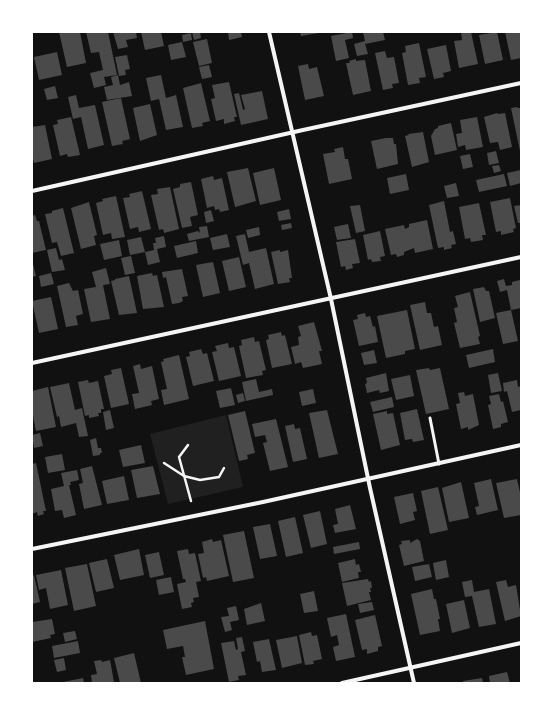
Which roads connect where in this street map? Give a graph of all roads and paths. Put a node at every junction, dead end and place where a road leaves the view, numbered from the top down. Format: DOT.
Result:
graph roads {
  1 [pos="269,32"];
  2 [pos="521,83"];
  3 [pos="292,132"];
  4 [pos="32,191"];
  5 [pos="521,257"];
  6 [pos="331,299"];
  7 [pos="32,363"];
  8 [pos="430,418"];
  9 [pos="188,445"];
  10 [pos="521,445"];
  11 [pos="164,463"];
  12 [pos="439,464"];
  13 [pos="224,468"];
  14 [pos="184,476"];
  15 [pos="368,479"];
  16 [pos="191,501"];
  17 [pos="32,549"];
  18 [pos="521,643"];
  19 [pos="411,668"];
  20 [pos="342,683"];
  21 [pos="414,683"];
  1 -- 3 [label="street"];
  2 -- 3 [label="street"];
  3 -- 4 [label="street"];
  3 -- 6 [label="street"];
  5 -- 6 [label="street"];
  6 -- 7 [label="street"];
  6 -- 15 [label="street"];
  8 -- 12 [label="lane"];
  9 -- 14 [label="path"];
  10 -- 12 [label="street"];
  11 -- 14 [label="path"];
  12 -- 15 [label="street"];
  13 -- 14 [label="path"];
  14 -- 16 [label="path"];
  15 -- 17 [label="street"];
  15 -- 19 [label="street"];
  18 -- 19 [label="street"];
  19 -- 20 [label="street"];
  19 -- 21 [label="street"];
}
